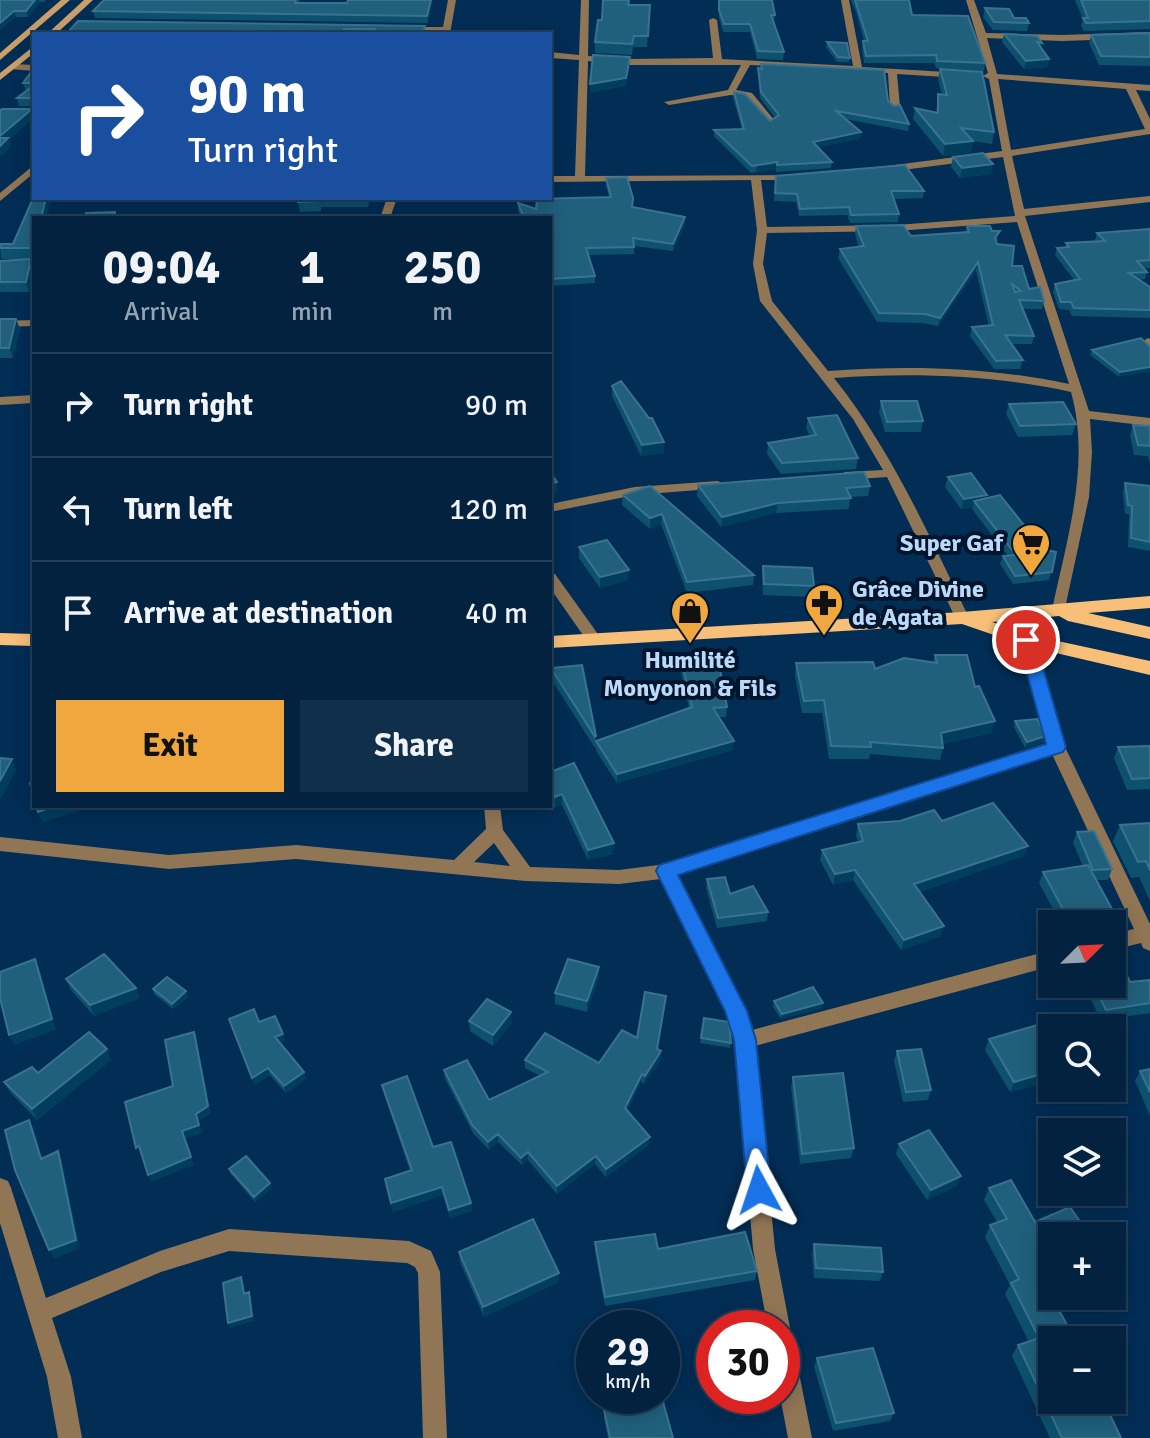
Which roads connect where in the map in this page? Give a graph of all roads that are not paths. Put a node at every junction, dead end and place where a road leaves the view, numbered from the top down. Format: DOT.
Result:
graph roads {
  1 [pos="66,0"];
  2 [pos="89,0"];
  3 [pos="452,0"];
  4 [pos="585,0"];
  5 [pos="845,0"];
  6 [pos="970,0"];
  7 [pos="713,20"];
  8 [pos="63,23"];
  9 [pos="78,24"];
  10 [pos="386,28"];
  11 [pos="53,32"];
  12 [pos="447,32"];
  13 [pos="985,35"];
  14 [pos="1150,35"];
  15 [pos="32,51"];
  16 [pos="552,55"];
  17 [pos="0,57"];
  18 [pos="584,59"];
  19 [pos="718,61"];
  20 [pos="746,64"];
  21 [pos="13,67"];
  22 [pos="32,68"];
  23 [pos="858,68"];
  24 [pos="892,70"];
  25 [pos="965,75"];
  26 [pos="980,76"];
  27 [pos="0,77"];
  28 [pos="994,77"];
  29 [pos="1130,87"];
  30 [pos="1150,88"];
  31 [pos="731,92"];
  32 [pos="669,102"];
  33 [pos="895,107"];
  34 [pos="770,121"];
  35 [pos="1150,130"];
  36 [pos="1005,152"];
  37 [pos="32,170"];
  38 [pos="868,172"];
  39 [pos="807,177"];
  40 [pos="552,179"];
  41 [pos="756,179"];
  42 [pos="580,180"];
  43 [pos="0,198"];
  44 [pos="1150,199"];
  45 [pos="1020,216"];
  46 [pos="762,230"];
  47 [pos="32,323"];
  48 [pos="0,324"];
  49 [pos="825,375"];
  50 [pos="1077,389"];
  51 [pos="32,399"];
  52 [pos="0,401"];
  53 [pos="1083,414"];
  54 [pos="1150,422"];
  55 [pos="892,473"];
  56 [pos="836,477"];
  57 [pos="732,484"];
  58 [pos="552,508"];
  59 [pos="552,580"];
  60 [pos="1150,602"];
  61 [pos="1055,610"];
  62 [pos="962,618"];
  63 [pos="1150,633"];
  64 [pos="0,639"];
  65 [pos="32,640"];
  66 [pos="1026,640"];
  67 [pos="595,641"];
  68 [pos="552,642"];
  69 [pos="1150,668"];
  70 [pos="1057,747"];
  71 [pos="492,808"];
  72 [pos="495,831"];
  73 [pos="0,844"];
  74 [pos="456,869"];
  75 [pos="666,871"];
  76 [pos="525,874"];
  77 [pos="1148,938"];
  78 [pos="1126,940"];
  79 [pos="1038,962"];
  80 [pos="745,1040"];
  81 [pos="0,1188"];
  82 [pos="776,1310"];
  83 [pos="40,1312"];
  84 [pos="795,1414"];
  85 [pos="70,1438"];
  86 [pos="435,1438"];
  87 [pos="800,1438"];
  1 -- 17 [label="main road"];
  2 -- 8 [label="main road"];
  3 -- 12 [label="street"];
  4 -- 18 [label="street"];
  5 -- 23 [label="street"];
  6 -- 13 [label="street"];
  7 -- 19 [label="street"];
  8 -- 9 [label="street"];
  8 -- 11 [label="main road"];
  10 -- 12 [label="street"];
  13 -- 14 [label="street"];
  13 -- 28 [label="street"];
  15 -- 21 [label="main road"];
  16 -- 18 [label="street"];
  18 -- 19 [label="street"];
  18 -- 42 [label="street"];
  19 -- 20 [label="street"];
  20 -- 23 [label="street"];
  20 -- 31 [label="street"];
  21 -- 22 [label="street"];
  21 -- 27 [label="main road"];
  23 -- 24 [label="street"];
  24 -- 25 [label="street"];
  24 -- 33 [label="street"];
  26 -- 28 [label="street"];
  28 -- 29 [label="street"];
  28 -- 36 [label="street"];
  29 -- 30 [label="street"];
  29 -- 35 [label="street"];
  31 -- 32 [label="street"];
  31 -- 34 [label="street"];
  35 -- 36 [label="street"];
  36 -- 38 [label="street"];
  36 -- 45 [label="street"];
  37 -- 43 [label="street"];
  39 -- 41 [label="street"];
  40 -- 42 [label="street"];
  41 -- 42 [label="street"];
  41 -- 46 [label="street"];
  44 -- 45 [label="street"];
  45 -- 46 [label="street"];
  45 -- 50 [label="street"];
  46 -- 49 [label="street"];
  47 -- 48 [label="street"];
  49 -- 50 [label="street"];
  49 -- 55 [label="street"];
  50 -- 53 [label="street"];
  51 -- 52 [label="street"];
  53 -- 54 [label="street"];
  53 -- 61 [label="street"];
  55 -- 56 [label="street"];
  55 -- 62 [label="street"];
  57 -- 58 [label="street"];
  59 -- 67 [label="street"];
  60 -- 61 [label="main road"];
  61 -- 62 [label="main road"];
  61 -- 63 [label="main road"];
  62 -- 66 [label="main road"];
  62 -- 67 [label="main road"];
  64 -- 65 [label="main road"];
  66 -- 69 [label="main road"];
  66 -- 70 [label="street"];
  67 -- 68 [label="main road"];
  70 -- 75 [label="street"];
  70 -- 77 [label="street"];
  71 -- 72 [label="street"];
  72 -- 74 [label="street"];
  72 -- 76 [label="street"];
  73 -- 74 [label="street"];
  74 -- 76 [label="street"];
  75 -- 76 [label="street"];
  75 -- 80 [label="street"];
  77 -- 78 [label="street"];
  79 -- 80 [label="street"];
  80 -- 82 [label="street"];
  81 -- 83 [label="street"];
  83 -- 85 [label="street"];
  83 -- 86 [label="street"];
  84 -- 87 [label="street"];
}
